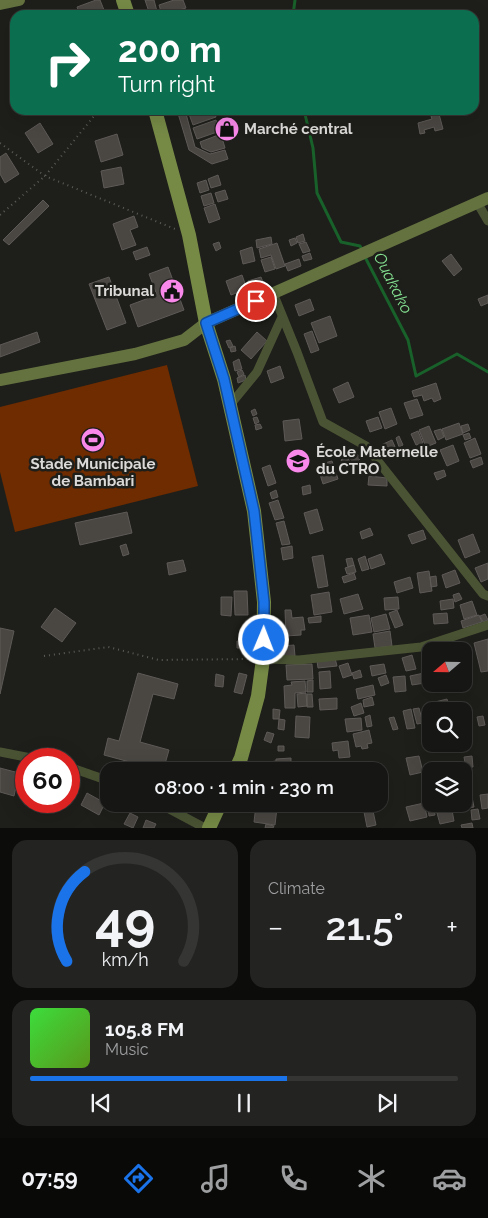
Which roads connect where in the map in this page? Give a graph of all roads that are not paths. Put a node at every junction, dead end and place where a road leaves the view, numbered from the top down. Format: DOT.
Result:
graph roads {
  1 [pos="19,0"];
  2 [pos="0,4"];
  3 [pos="156,115"];
  4 [pos="483,201"];
  5 [pos="488,221"];
  6 [pos="273,293"];
  7 [pos="282,317"];
  8 [pos="206,323"];
  9 [pos="0,380"];
  10 [pos="230,405"];
  11 [pos="488,596"];
  12 [pos="488,625"];
  13 [pos="263,660"];
  14 [pos="0,752"];
  15 [pos="15,755"];
  16 [pos="239,762"];
  17 [pos="80,771"];
  18 [pos="100,778"];
  19 [pos="175,812"];
  20 [pos="216,812"];
  21 [pos="205,828"];
  22 [pos="209,828"];
  1 -- 2 [label="street"];
  3 -- 8 [label="main road"];
  4 -- 5 [label="street"];
  4 -- 6 [label="street"];
  6 -- 7 [label="street"];
  6 -- 8 [label="street"];
  7 -- 10 [label="street"];
  7 -- 11 [label="street"];
  8 -- 9 [label="street"];
  8 -- 10 [label="main road"];
  10 -- 13 [label="main road"];
  12 -- 13 [label="street"];
  13 -- 16 [label="main road"];
  14 -- 15 [label="street"];
  17 -- 18 [label="street"];
  19 -- 21 [label="street"];
  20 -- 22 [label="main road"];
}
